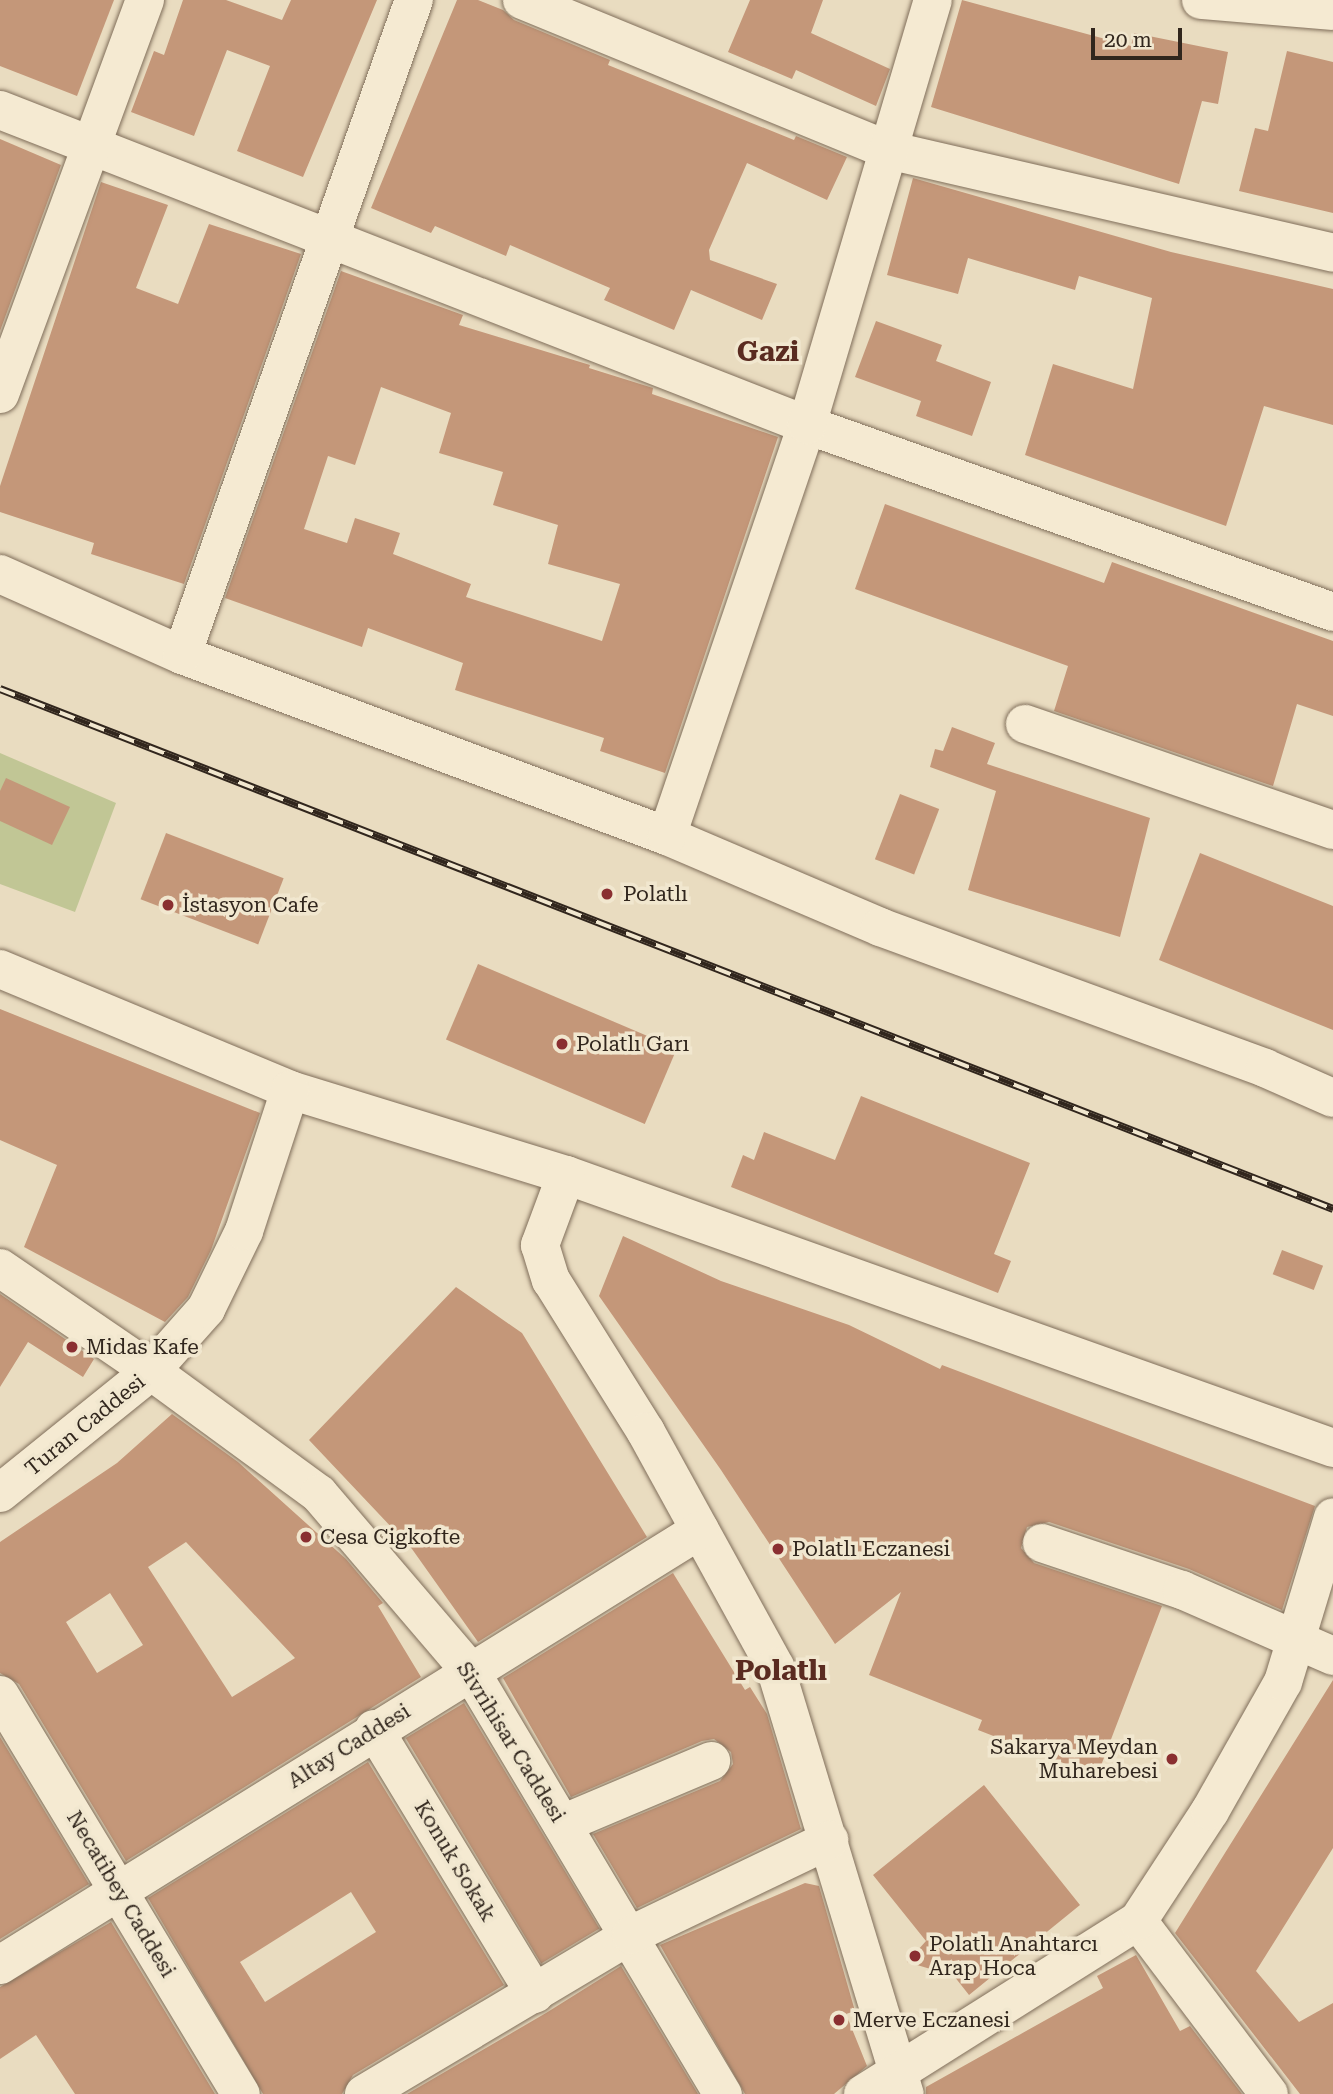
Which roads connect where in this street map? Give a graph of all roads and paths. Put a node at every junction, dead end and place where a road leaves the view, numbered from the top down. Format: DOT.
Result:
graph roads {
  1 [pos="145,0"];
  2 [pos="414,0"];
  3 [pos="522,0"];
  4 [pos="933,0"];
  5 [pos="1201,0"];
  6 [pos="1333,11"];
  7 [pos="0,110"];
  8 [pos="91,146"];
  9 [pos="888,150"];
  10 [pos="332,240"];
  11 [pos="1333,253"];
  12 [pos="0,394"];
  13 [pos="807,425"];
  14 [pos="0,574"];
  15 [pos="1333,612"];
  16 [pos="182,655"];
  17 [pos="1026,724"];
  18 [pos="1333,830"];
  19 [pos="667,836"];
  20 [pos="1,970"];
  21 [pos="289,1090"];
  22 [pos="1333,1098"];
  23 [pos="566,1175"];
  24 [pos="0,1268"];
  25 [pos="151,1370"];
  26 [pos="1333,1448"];
  27 [pos="0,1493"];
  28 [pos="1333,1517"];
  29 [pos="700,1530"];
  30 [pos="1042,1543"];
  31 [pos="1297,1636"];
  32 [pos="1333,1656"];
  33 [pos="471,1672"];
  34 [pos="0,1695"];
  35 [pos="374,1728"];
  36 [pos="711,1761"];
  37 [pos="562,1824"];
  38 [pos="829,1840"];
  39 [pos="119,1890"];
  40 [pos="1138,1921"];
  41 [pos="631,1935"];
  42 [pos="0,1965"];
  43 [pos="535,1994"];
  44 [pos="902,2084"];
  45 [pos="241,2094"];
  46 [pos="365,2094"];
  47 [pos="723,2094"];
  48 [pos="863,2094"];
  49 [pos="1269,2094"];
  1 -- 8 [label="street"];
  2 -- 10 [label="street"];
  3 -- 9 [label="street"];
  4 -- 9 [label="street"];
  5 -- 6 [label="street"];
  7 -- 8 [label="street"];
  8 -- 10 [label="street"];
  8 -- 12 [label="street"];
  9 -- 11 [label="street"];
  9 -- 13 [label="street"];
  10 -- 13 [label="street"];
  10 -- 16 [label="street"];
  13 -- 15 [label="street"];
  13 -- 19 [label="street"];
  14 -- 16 [label="street"];
  16 -- 19 [label="street"];
  17 -- 18 [label="street"];
  19 -- 22 [label="street"];
  20 -- 21 [label="street"];
  21 -- 23 [label="street"];
  21 -- 25 [label="street, Turan Caddesi"];
  23 -- 26 [label="street"];
  23 -- 29 [label="street"];
  24 -- 25 [label="street, Sivrihisar Caddesi"];
  25 -- 27 [label="street, Turan Caddesi"];
  25 -- 33 [label="street, Sivrihisar Caddesi"];
  28 -- 31 [label="street"];
  29 -- 33 [label="street, Altay Caddesi"];
  29 -- 38 [label="street"];
  30 -- 31 [label="street"];
  31 -- 32 [label="street"];
  31 -- 40 [label="street"];
  33 -- 35 [label="street, Altay Caddesi"];
  33 -- 37 [label="street, Sivrihisar Caddesi"];
  34 -- 39 [label="street, Necatibey Caddesi"];
  35 -- 39 [label="street, Altay Caddesi"];
  35 -- 43 [label="street, Konuk Sokak"];
  36 -- 37 [label="street"];
  37 -- 41 [label="street, Sivrihisar Caddesi"];
  38 -- 41 [label="street"];
  38 -- 44 [label="street"];
  39 -- 42 [label="street, Altay Caddesi"];
  39 -- 45 [label="street, Necatibey Caddesi"];
  40 -- 44 [label="street"];
  40 -- 49 [label="street"];
  41 -- 43 [label="street"];
  41 -- 47 [label="street, Sivrihisar Caddesi"];
  43 -- 46 [label="street"];
  44 -- 48 [label="street"];
}
